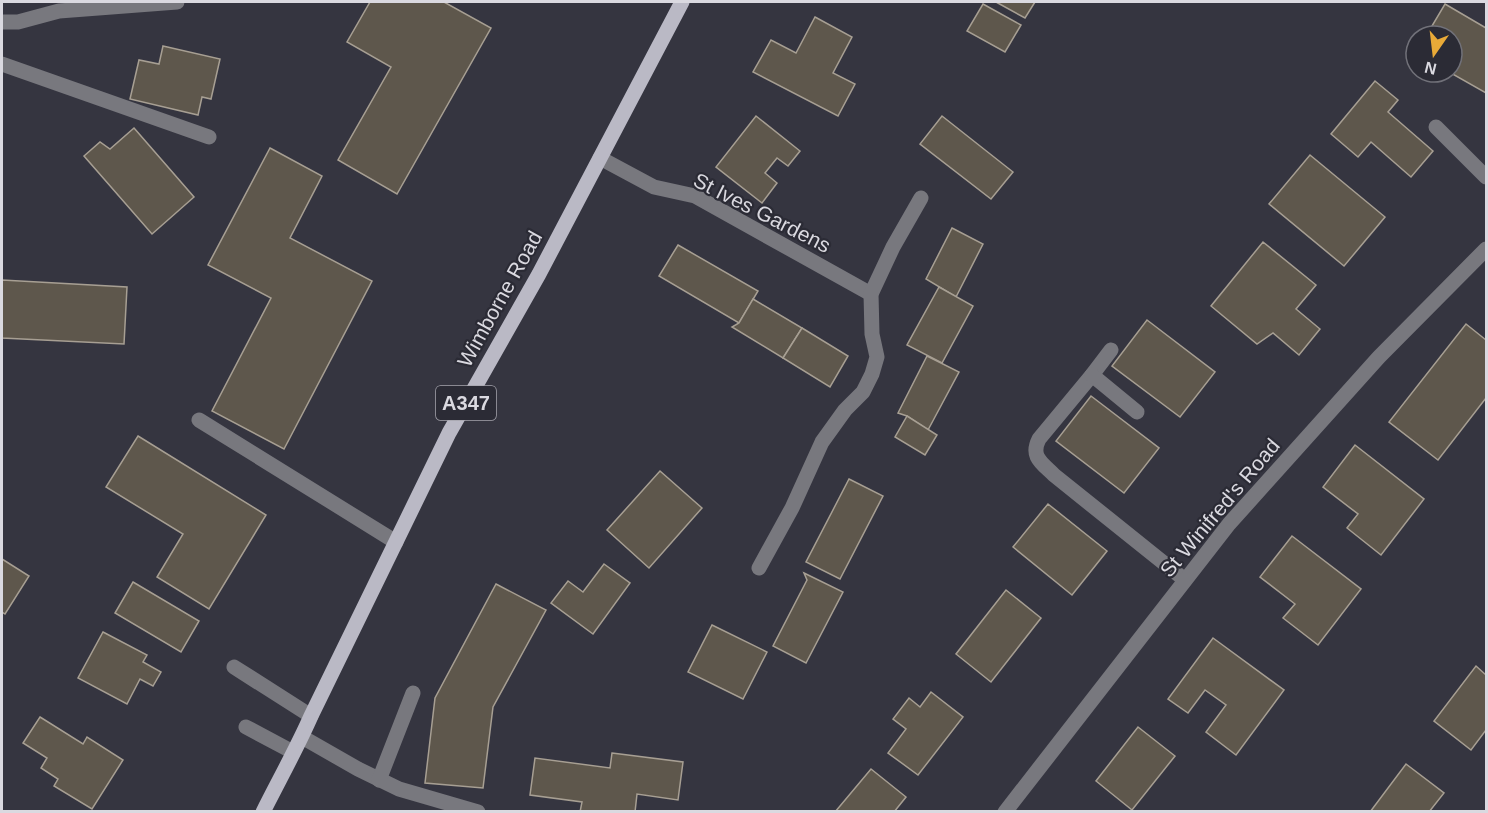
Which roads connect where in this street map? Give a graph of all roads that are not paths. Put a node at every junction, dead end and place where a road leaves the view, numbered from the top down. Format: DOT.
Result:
graph roads {
  1 [pos="177,2"];
  2 [pos="682,2"];
  3 [pos="2,22"];
  4 [pos="2,64"];
  5 [pos="1436,128"];
  6 [pos="209,137"];
  7 [pos="600,158"];
  8 [pos="1486,177"];
  9 [pos="921,198"];
  10 [pos="1486,249"];
  11 [pos="871,294"];
  12 [pos="1111,350"];
  13 [pos="1092,375"];
  14 [pos="1137,412"];
  15 [pos="199,420"];
  16 [pos="396,542"];
  17 [pos="759,568"];
  18 [pos="1185,580"];
  19 [pos="234,667"];
  20 [pos="413,693"];
  21 [pos="311,716"];
  22 [pos="246,727"];
  23 [pos="302,737"];
  24 [pos="292,752"];
  25 [pos="379,780"];
  26 [pos="263,812"];
  27 [pos="478,812"];
  28 [pos="1005,812"];
  1 -- 3 [label="street"];
  2 -- 7 [label="main road, Wimborne Road / A347"];
  4 -- 6 [label="street"];
  5 -- 8 [label="street"];
  7 -- 11 [label="street, St Ives Gardens"];
  7 -- 16 [label="main road, Wimborne Road / A347"];
  9 -- 11 [label="street"];
  10 -- 18 [label="street, St Winifred's Road"];
  11 -- 17 [label="street"];
  12 -- 13 [label="street"];
  13 -- 14 [label="street"];
  13 -- 18 [label="street"];
  15 -- 16 [label="street"];
  16 -- 21 [label="main road, Wimborne Road / A347"];
  18 -- 28 [label="street, St Winifred's Road"];
  19 -- 21 [label="street"];
  20 -- 25 [label="street"];
  21 -- 23 [label="main road, Wimborne Road / A347"];
  22 -- 24 [label="street"];
  23 -- 24 [label="main road, Wimborne Road / A347"];
  23 -- 25 [label="street"];
  24 -- 26 [label="main road, Wimborne Road / A347"];
  25 -- 27 [label="street"];
}
